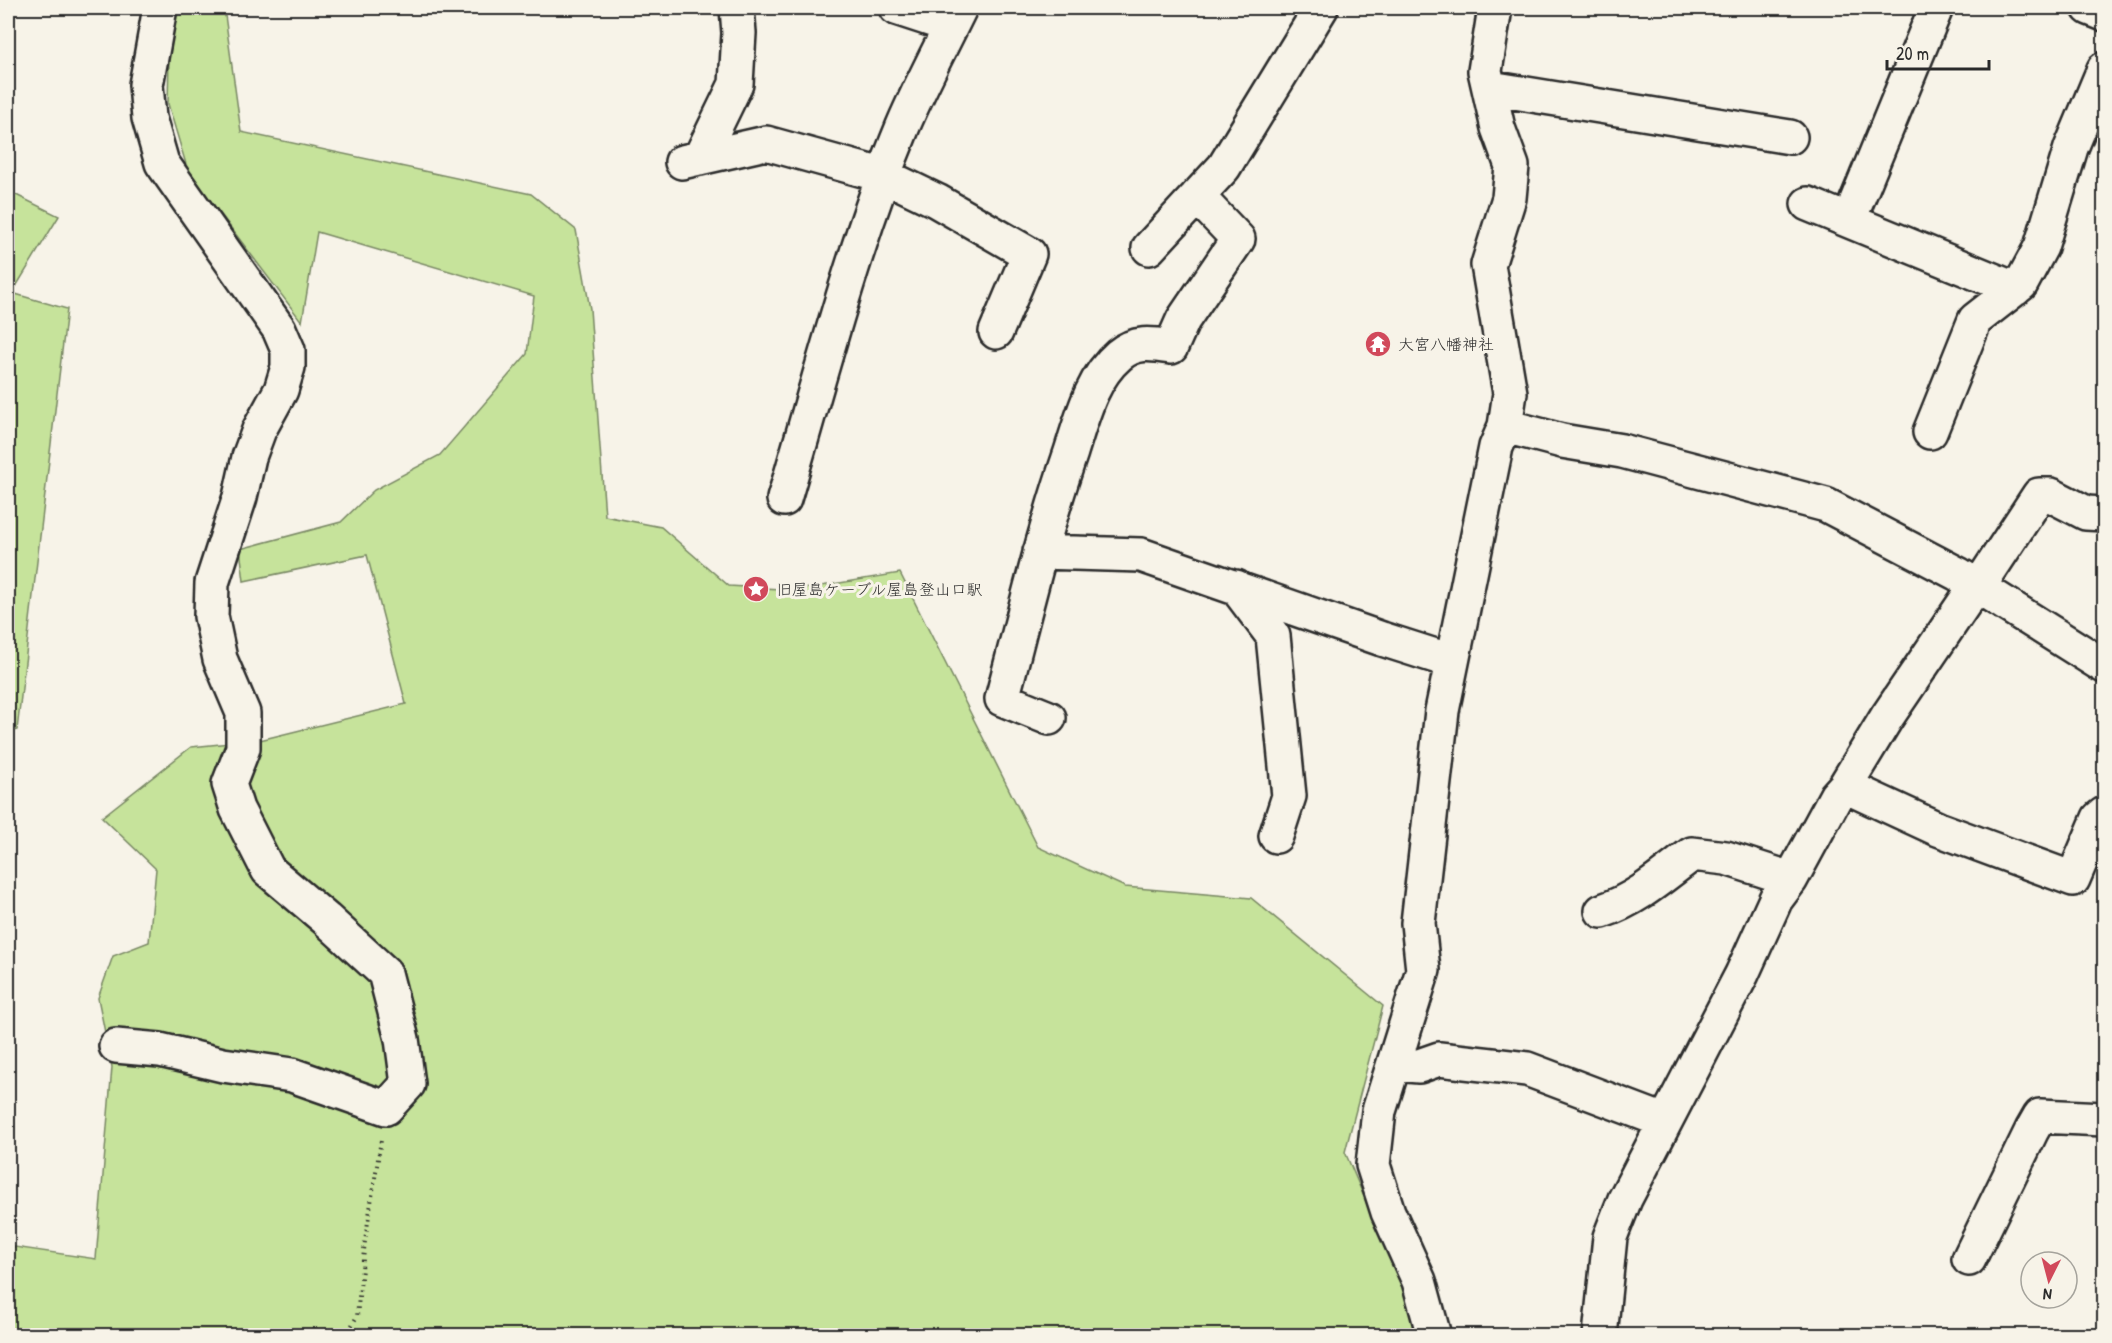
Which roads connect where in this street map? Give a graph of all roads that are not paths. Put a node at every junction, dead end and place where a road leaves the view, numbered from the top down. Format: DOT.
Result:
graph roads {
  1 [pos="160,8"];
  2 [pos="737,8"];
  3 [pos="897,8"];
  4 [pos="1321,8"];
  5 [pos="1495,8"];
  6 [pos="1936,8"];
  7 [pos="2090,8"];
  8 [pos="2104,14"];
  9 [pos="956,17"];
  10 [pos="2104,69"];
  11 [pos="1490,88"];
  12 [pos="1790,137"];
  13 [pos="885,176"];
  14 [pos="1197,196"];
  15 [pos="1856,203"];
  16 [pos="1808,204"];
  17 [pos="1149,248"];
  18 [pos="2015,289"];
  19 [pos="996,333"];
  20 [pos="1505,426"];
  21 [pos="1930,432"];
  22 [pos="784,499"];
  23 [pos="2104,514"];
  24 [pos="1040,552"];
  25 [pos="1978,585"];
  26 [pos="1236,587"];
  27 [pos="1451,661"];
  28 [pos="2104,666"];
  29 [pos="1049,717"];
  30 [pos="1845,786"];
  31 [pos="2104,814"];
  32 [pos="1276,836"];
  33 [pos="1791,879"];
  34 [pos="1602,911"];
  35 [pos="116,1046"];
  36 [pos="1394,1064"];
  37 [pos="2104,1119"];
  38 [pos="1664,1120"];
  39 [pos="1969,1259"];
  40 [pos="1434,1335"];
  41 [pos="1600,1335"];
  1 -- 35 [label="street"];
  2 -- 13 [label="street"];
  3 -- 9 [label="street"];
  4 -- 14 [label="street"];
  5 -- 11 [label="street"];
  6 -- 15 [label="street"];
  7 -- 8 [label="street"];
  9 -- 13 [label="street"];
  10 -- 18 [label="street"];
  11 -- 12 [label="street"];
  11 -- 20 [label="street"];
  13 -- 19 [label="street"];
  13 -- 22 [label="street"];
  14 -- 17 [label="street"];
  14 -- 24 [label="street"];
  16 -- 18 [label="street"];
  18 -- 21 [label="street"];
  20 -- 25 [label="street"];
  20 -- 27 [label="street"];
  23 -- 25 [label="street"];
  24 -- 26 [label="street"];
  24 -- 29 [label="street"];
  25 -- 28 [label="street"];
  25 -- 30 [label="street"];
  26 -- 27 [label="street"];
  26 -- 32 [label="street"];
  27 -- 36 [label="street"];
  30 -- 31 [label="street"];
  30 -- 33 [label="street"];
  33 -- 34 [label="street"];
  33 -- 38 [label="street"];
  36 -- 38 [label="street"];
  36 -- 40 [label="street"];
  37 -- 39 [label="street"];
  38 -- 41 [label="street"];
}
